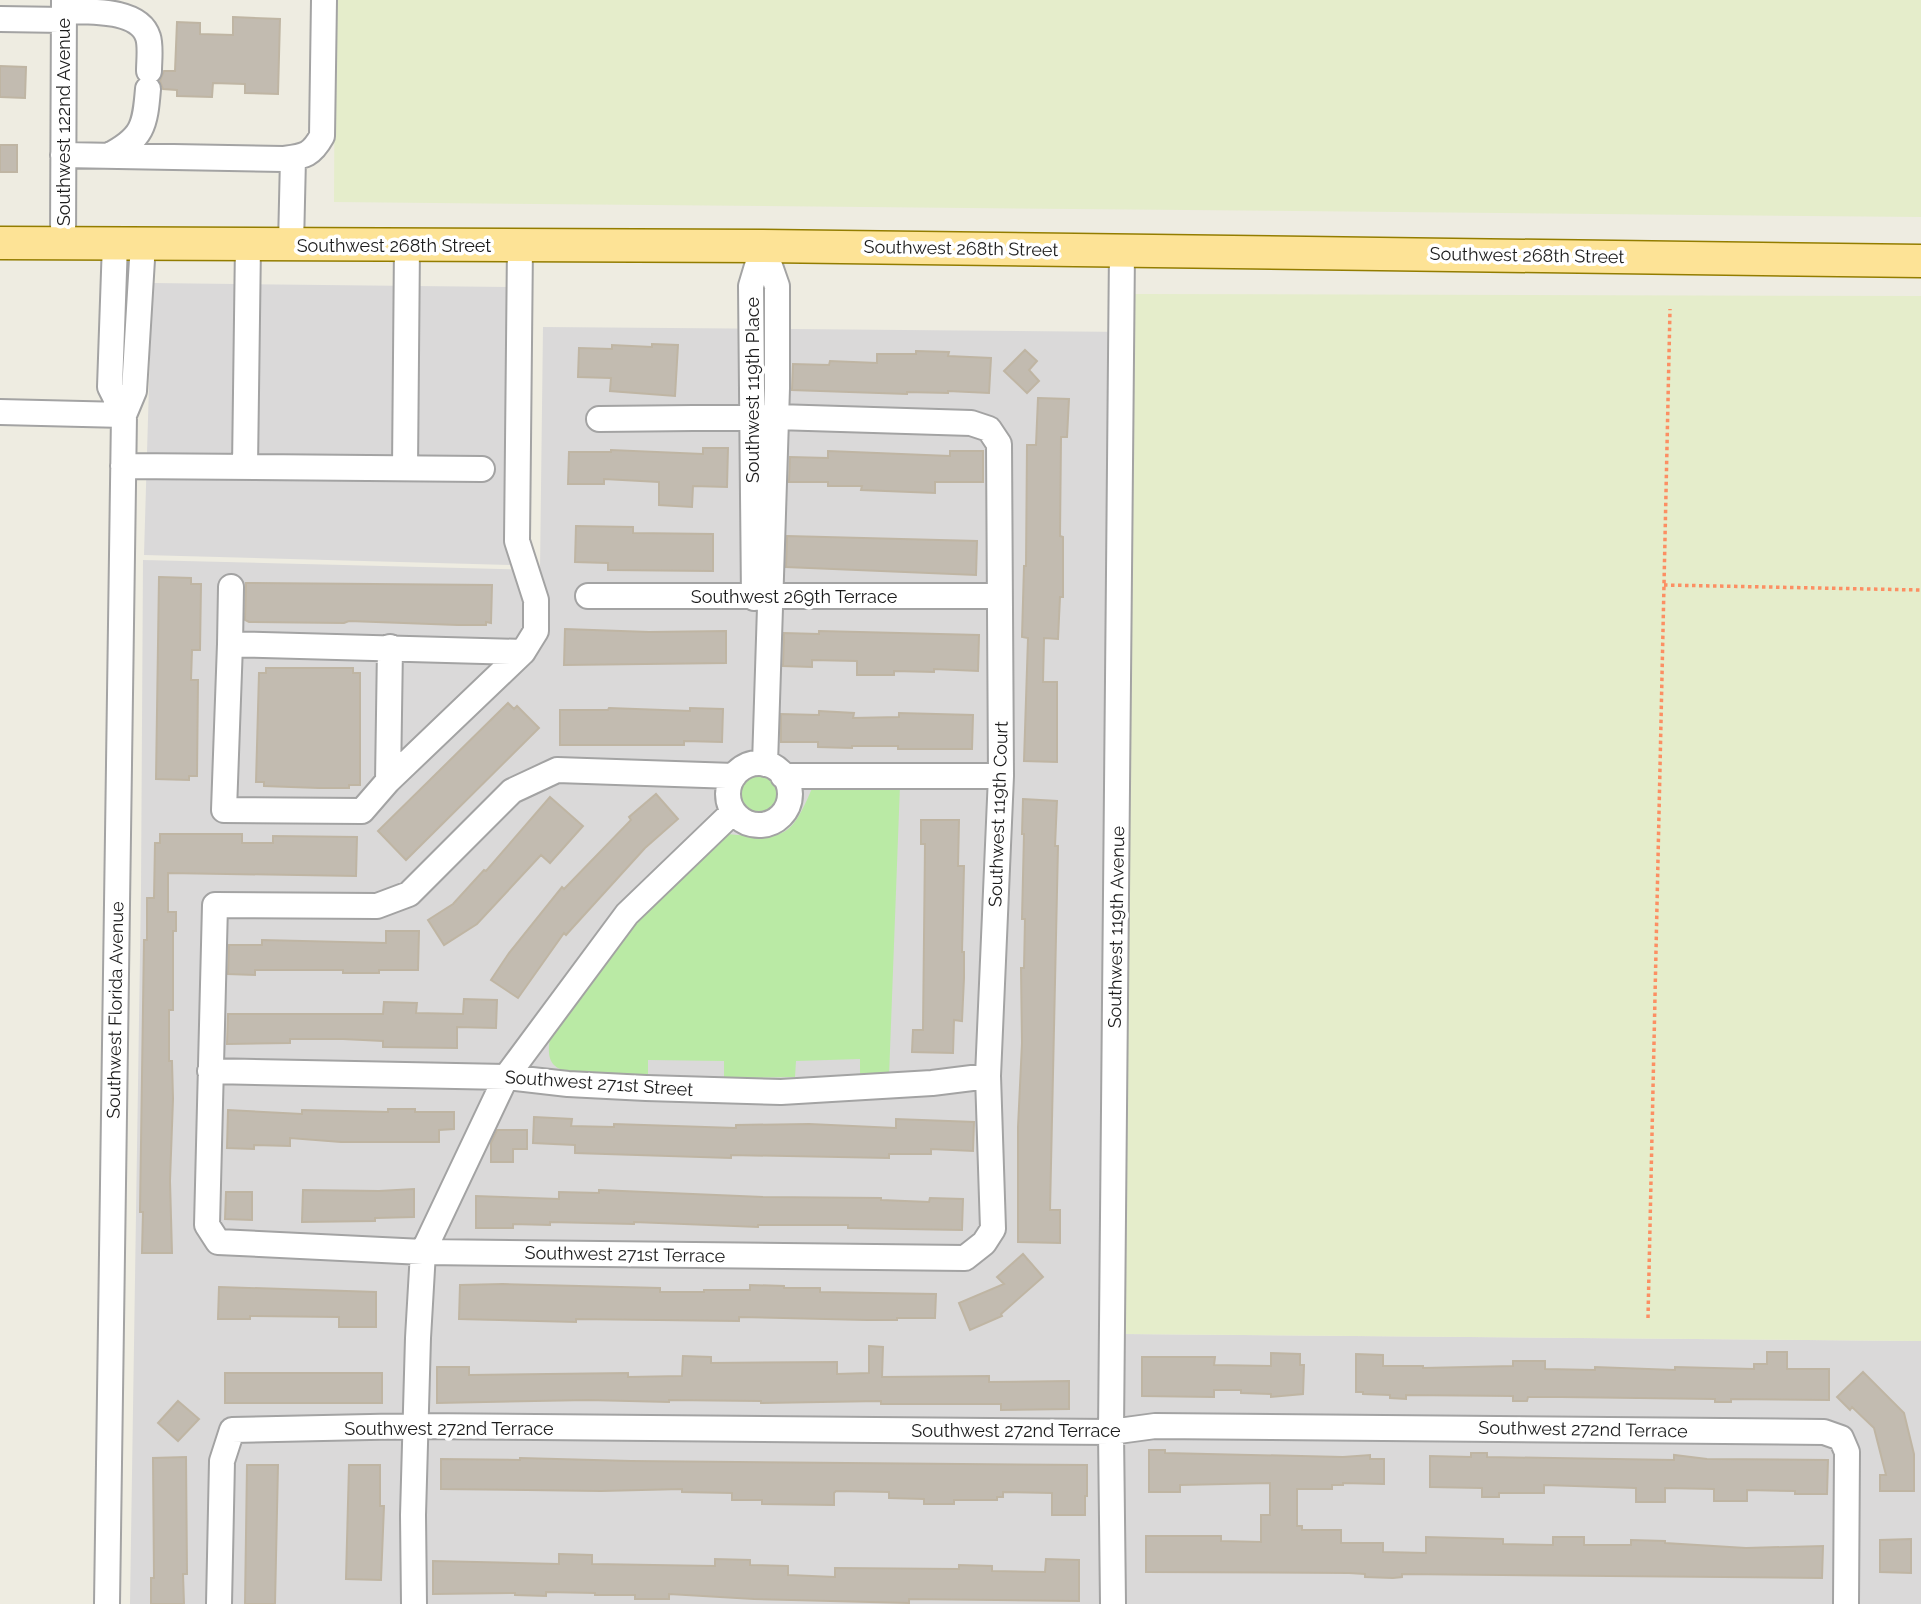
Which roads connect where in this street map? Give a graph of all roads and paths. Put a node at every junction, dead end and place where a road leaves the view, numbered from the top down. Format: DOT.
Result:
graph roads {
  1 [pos="324,0"];
  2 [pos="64,10"];
  3 [pos="0,19"];
  4 [pos="64,155"];
  5 [pos="108,156"];
  6 [pos="300,157"];
  7 [pos="0,243"];
  8 [pos="63,243"];
  9 [pos="129,243"];
  10 [pos="248,244"];
  11 [pos="291,245"];
  12 [pos="407,245"];
  13 [pos="520,246"];
  14 [pos="763,246"];
  15 [pos="1122,250"];
  16 [pos="1921,261"];
  17 [pos="1670,309"];
  18 [pos="751,374"];
  19 [pos="778,374"];
  20 [pos="0,412"];
  21 [pos="124,415"];
  22 [pos="764,417"];
  23 [pos="599,419"];
  24 [pos="123,466"];
  25 [pos="245,467"];
  26 [pos="405,468"];
  27 [pos="482,469"];
  28 [pos="1664,585"];
  29 [pos="231,587"];
  30 [pos="1921,590"];
  31 [pos="588,596"];
  32 [pos="762,596"];
  33 [pos="999,596"];
  34 [pos="230,644"];
  35 [pos="390,647"];
  36 [pos="523,652"];
  37 [pos="759,770"];
  38 [pos="1001,776"];
  39 [pos="388,781"];
  40 [pos="733,812"];
  41 [pos="210,1071"];
  42 [pos="506,1076"];
  43 [pos="988,1076"];
  44 [pos="992,1203"];
  45 [pos="423,1252"];
  46 [pos="1648,1318"];
  47 [pos="416,1426"];
  48 [pos="1111,1432"];
  49 [pos="107,1604"];
  50 [pos="219,1604"];
  51 [pos="414,1604"];
  52 [pos="1113,1604"];
  53 [pos="1846,1604"];
  1 -- 6 [label="street"];
  2 -- 3 [label="street"];
  2 -- 4 [label="street, Southwest 122nd Avenue"];
  2 -- 5 [label="street"];
  4 -- 5 [label="street"];
  4 -- 8 [label="street, Southwest 122nd Avenue"];
  5 -- 6 [label="street"];
  6 -- 11 [label="street"];
  7 -- 8 [label="main road, Southwest 268th Street"];
  8 -- 9 [label="main road, Southwest 268th Street"];
  9 -- 10 [label="main road, Southwest 268th Street"];
  9 -- 21 [label="street, Southwest Florida Avenue"];
  10 -- 11 [label="main road, Southwest 268th Street"];
  10 -- 25 [label="street"];
  11 -- 12 [label="main road, Southwest 268th Street"];
  12 -- 13 [label="main road, Southwest 268th Street"];
  12 -- 26 [label="street"];
  13 -- 14 [label="main road, Southwest 268th Street"];
  13 -- 36 [label="street"];
  14 -- 15 [label="main road, Southwest 268th Street"];
  14 -- 18 [label="street, Southwest 119th Place"];
  14 -- 19 [label="street, Southwest 119th Place"];
  15 -- 16 [label="main road, Southwest 268th Street"];
  15 -- 48 [label="street, Southwest 119th Avenue"];
  17 -- 28 [label="path"];
  18 -- 19 [label="street"];
  18 -- 22 [label="street, Southwest 119th Place"];
  19 -- 22 [label="street, Southwest 119th Place"];
  20 -- 21 [label="street"];
  21 -- 24 [label="street, Southwest Florida Avenue"];
  22 -- 23 [label="street"];
  22 -- 32 [label="street, Southwest 119th Place"];
  22 -- 33 [label="street, Southwest 119th Court"];
  24 -- 25 [label="street"];
  24 -- 49 [label="street, Southwest Florida Avenue"];
  25 -- 26 [label="street"];
  26 -- 27 [label="street"];
  28 -- 30 [label="path"];
  28 -- 46 [label="path"];
  29 -- 34 [label="street"];
  31 -- 32 [label="street, Southwest 269th Terrace"];
  32 -- 33 [label="street, Southwest 269th Terrace"];
  32 -- 37 [label="street, Southwest 119th Place"];
  33 -- 38 [label="street, Southwest 119th Court"];
  34 -- 35 [label="street"];
  34 -- 39 [label="street"];
  35 -- 36 [label="street"];
  35 -- 39 [label="street"];
  36 -- 39 [label="street"];
  37 -- 38 [label="street"];
  37 -- 40 [label="street"];
  37 -- 40 [label="street"];
  37 -- 41 [label="street"];
  38 -- 43 [label="street, Southwest 119th Court"];
  40 -- 42 [label="street"];
  41 -- 42 [label="street, Southwest 271st Street"];
  41 -- 45 [label="street, Southwest 271st Terrace"];
  42 -- 43 [label="street, Southwest 271st Street"];
  42 -- 45 [label="street"];
  43 -- 44 [label="street, Southwest 119th Court"];
  44 -- 45 [label="street, Southwest 271st Terrace"];
  45 -- 47 [label="street"];
  47 -- 48 [label="street, Southwest 272nd Terrace"];
  47 -- 50 [label="street, Southwest 272nd Terrace"];
  47 -- 51 [label="street"];
  48 -- 52 [label="street, Southwest 119th Avenue"];
  48 -- 53 [label="street, Southwest 272nd Terrace"];
}
